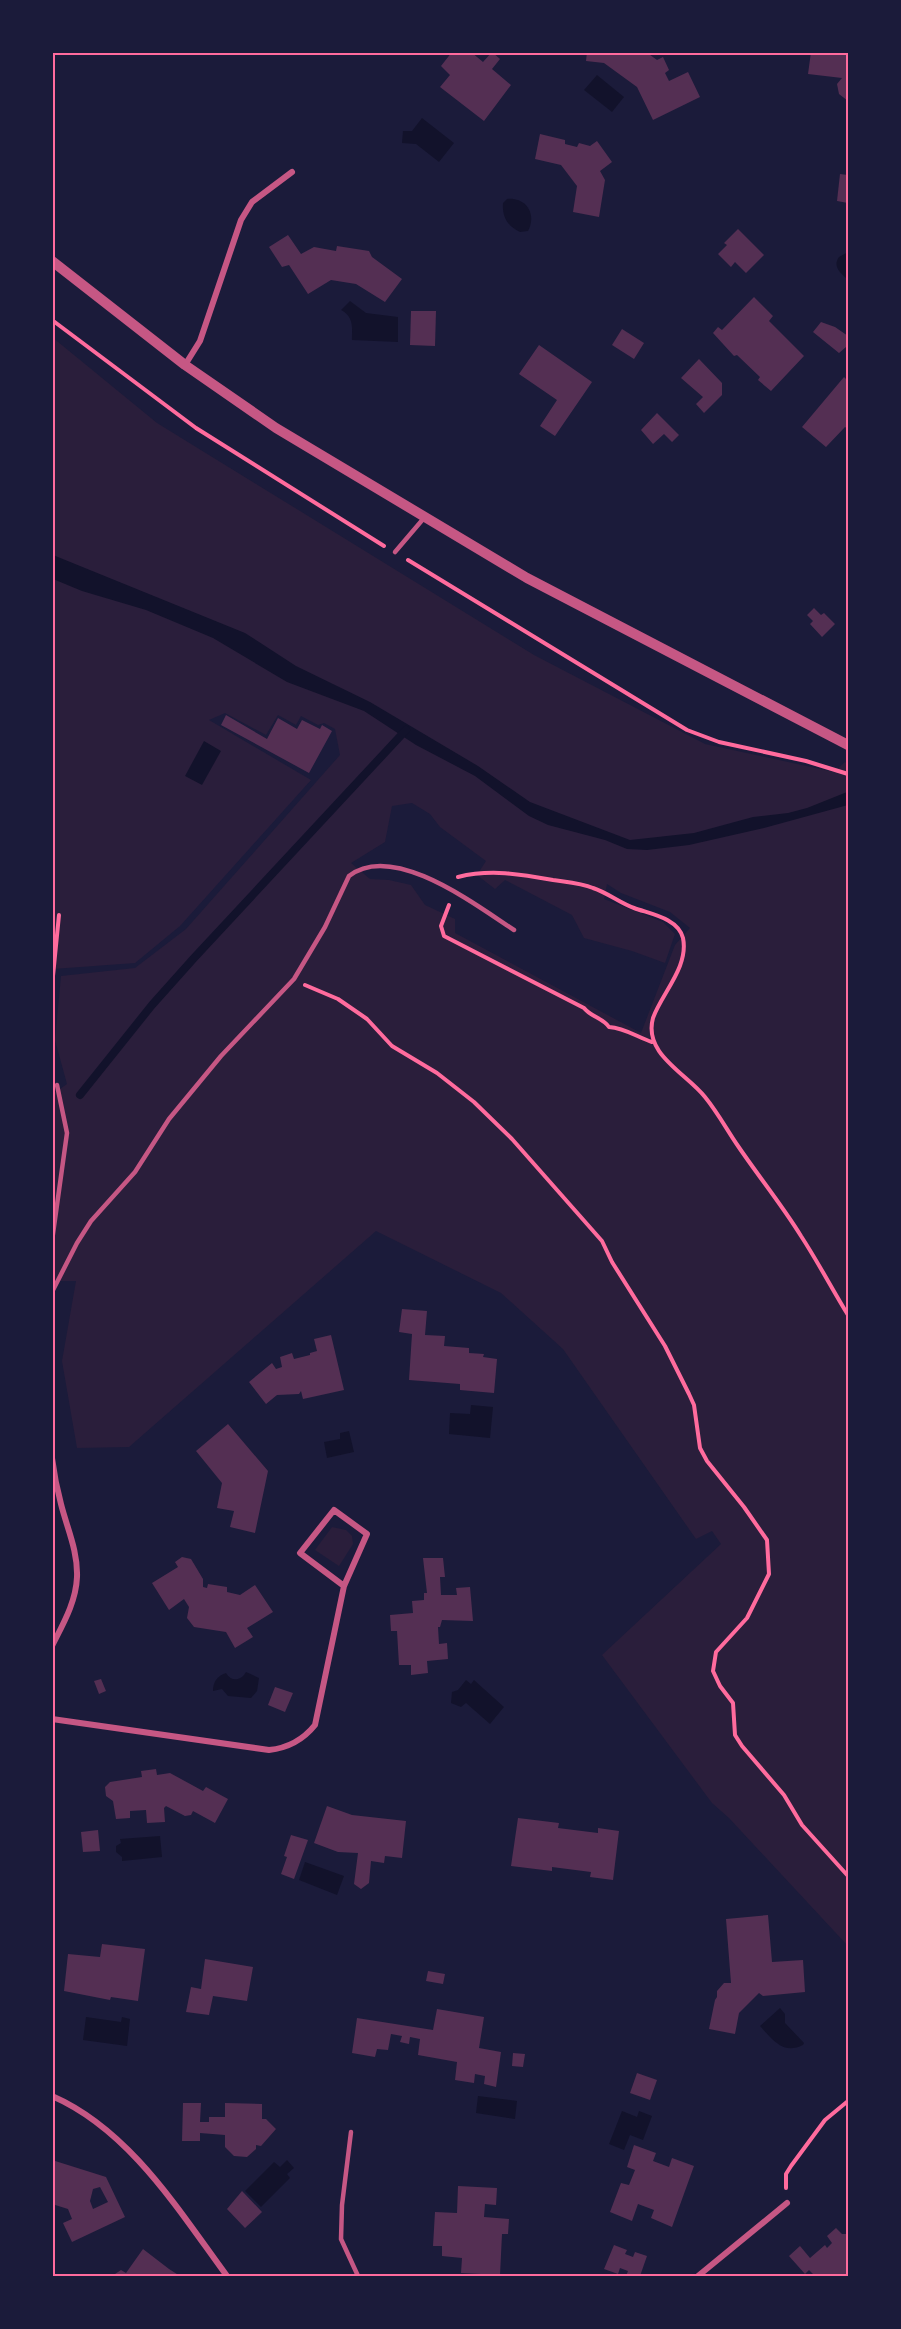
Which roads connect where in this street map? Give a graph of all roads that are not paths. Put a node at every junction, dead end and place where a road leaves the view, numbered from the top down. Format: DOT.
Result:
graph roads {
  1 [pos="292,172"];
  2 [pos="52,261"];
  3 [pos="185,365"];
  4 [pos="426,516"];
  5 [pos="395,552"];
  6 [pos="849,745"];
  7 [pos="514,930"];
  8 [pos="57,1085"];
  9 [pos="52,1241"];
  10 [pos="52,1292"];
  11 [pos="52,1458"];
  12 [pos="344,1586"];
  13 [pos="52,1647"];
  14 [pos="52,1719"];
  15 [pos="52,2096"];
  16 [pos="351,2132"];
  17 [pos="787,2203"];
  18 [pos="227,2277"];
  19 [pos="358,2277"];
  20 [pos="699,2277"];
  1 -- 3 [label="street"];
  2 -- 3 [label="street"];
  3 -- 4 [label="street"];
  4 -- 5 [label="lane"];
  4 -- 6 [label="street"];
  7 -- 10 [label="lane"];
  8 -- 9 [label="lane"];
  11 -- 13 [label="street"];
  12 -- 12 [label="street"];
  12 -- 14 [label="street"];
  15 -- 18 [label="street"];
  16 -- 19 [label="lane"];
  17 -- 20 [label="street"];
}
